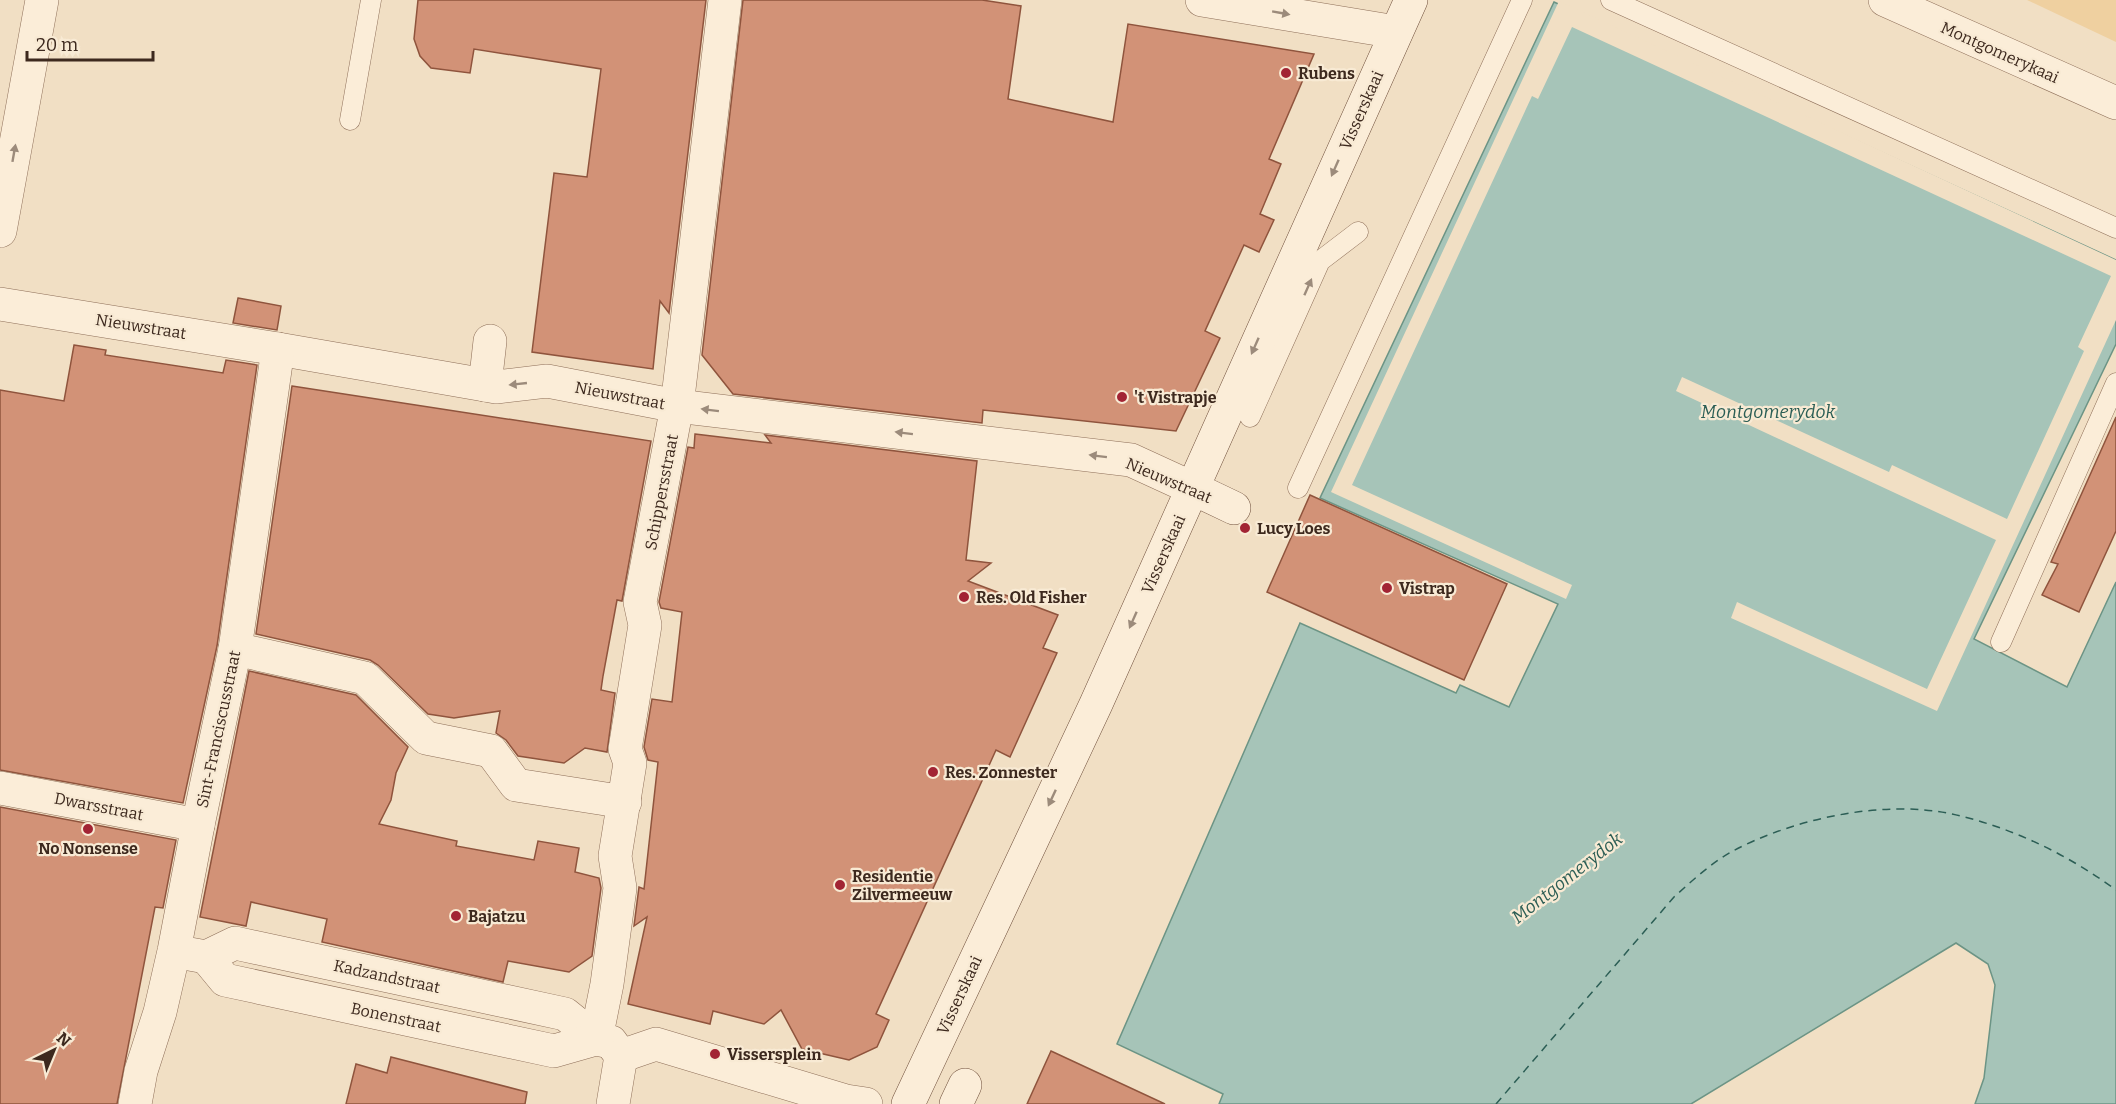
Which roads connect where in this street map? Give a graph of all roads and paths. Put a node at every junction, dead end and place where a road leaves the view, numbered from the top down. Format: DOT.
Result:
graph roads {
  1 [pos="42,0"];
  2 [pos="371,0"];
  3 [pos="725,0"];
  4 [pos="1202,0"];
  5 [pos="1411,0"];
  6 [pos="1522,0"];
  7 [pos="1611,0"];
  8 [pos="1885,0"];
  9 [pos="1396,33"];
  10 [pos="2116,103"];
  11 [pos="350,120"];
  12 [pos="2116,228"];
  13 [pos="0,231"];
  14 [pos="1358,232"];
  15 [pos="0,304"];
  16 [pos="490,341"];
  17 [pos="278,349"];
  18 [pos="2116,383"];
  19 [pos="485,385"];
  20 [pos="677,406"];
  21 [pos="1250,417"];
  22 [pos="1192,488"];
  23 [pos="1298,488"];
  24 [pos="1234,508"];
  25 [pos="2001,642"];
  26 [pos="235,649"];
  27 [pos="0,788"];
  28 [pos="626,802"];
  29 [pos="198,825"];
  30 [pos="174,951"];
  31 [pos="608,1048"];
  32 [pos="135,1104"];
  33 [pos="613,1104"];
  34 [pos="866,1104"];
  35 [pos="908,1104"];
  13 -- 1 [label="street, one-way"];
  2 -- 11 [label="lane"];
  3 -- 20 [label="street, Schippersstraat"];
  4 -- 9 [label="street, one-way"];
  5 -- 9 [label="street, Visserskaai"];
  6 -- 23 [label="lane"];
  7 -- 12 [label="lane"];
  8 -- 10 [label="street, Montgomerykaai"];
  9 -- 22 [label="street, Visserskaai, one-way"];
  21 -- 14 [label="lane, one-way"];
  15 -- 17 [label="street, Nieuwstraat"];
  16 -- 19 [label="street"];
  17 -- 19 [label="street, Nieuwstraat"];
  17 -- 26 [label="street, Sint-Franciscusstraat"];
  18 -- 25 [label="lane"];
  20 -- 19 [label="street, Nieuwstraat, one-way"];
  22 -- 20 [label="street, Nieuwstraat, one-way"];
  20 -- 28 [label="street, Schippersstraat"];
  22 -- 24 [label="street, Nieuwstraat"];
  22 -- 35 [label="street, Visserskaai, one-way"];
  26 -- 28 [label="street"];
  26 -- 29 [label="street, Sint-Franciscusstraat"];
  27 -- 29 [label="street, Dwarsstraat"];
  28 -- 31 [label="street, Schippersstraat"];
  29 -- 30 [label="street, Sint-Franciscusstraat"];
  30 -- 31 [label="street, Kadzandstraat"];
  30 -- 32 [label="street, Sint-Franciscusstraat"];
  31 -- 33 [label="street"];
  31 -- 34 [label="street"];
}
